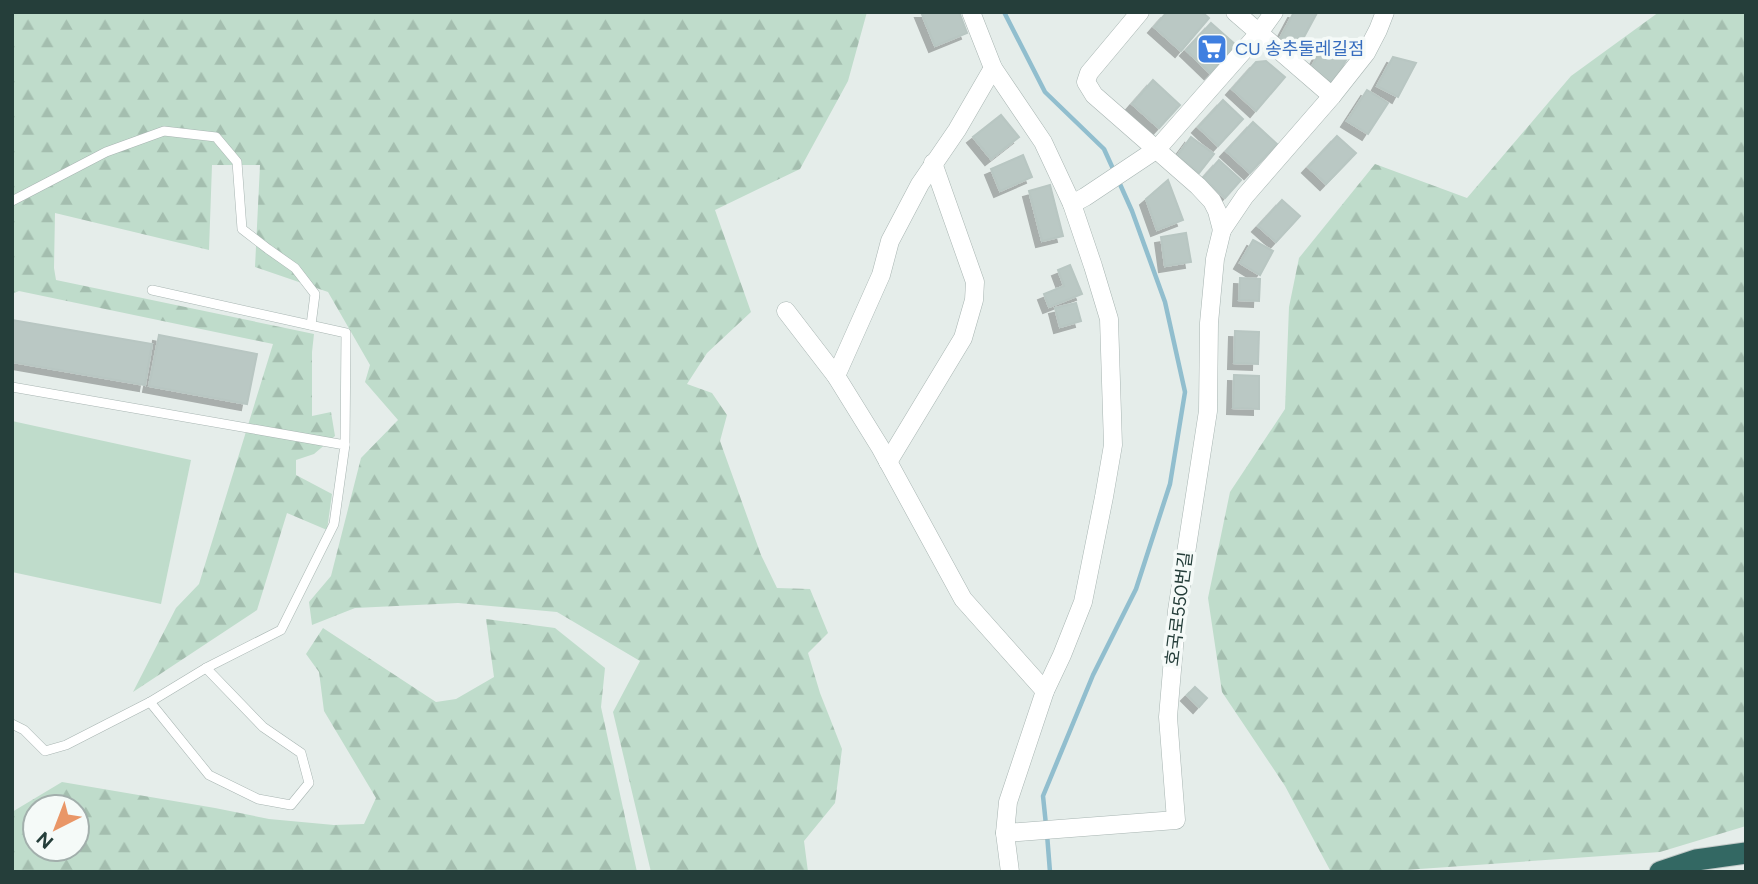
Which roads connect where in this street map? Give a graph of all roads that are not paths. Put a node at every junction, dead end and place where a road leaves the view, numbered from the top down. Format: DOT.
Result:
graph roads {
  1 [pos="971,12"];
  2 [pos="1140,12"];
  3 [pos="1236,12"];
  4 [pos="1274,12"];
  5 [pos="1385,12"];
  6 [pos="1259,33"];
  7 [pos="993,68"];
  8 [pos="1332,96"];
  9 [pos="1150,153"];
  10 [pos="933,163"];
  11 [pos="12,201"];
  12 [pos="1078,201"];
  13 [pos="1222,230"];
  14 [pos="152,290"];
  15 [pos="786,311"];
  16 [pos="311,326"];
  17 [pos="836,376"];
  18 [pos="12,387"];
  19 [pos="345,445"];
  20 [pos="888,463"];
  21 [pos="206,668"];
  22 [pos="1045,691"];
  23 [pos="149,702"];
  24 [pos="12,724"];
  25 [pos="1005,833"];
  26 [pos="1746,853"];
  27 [pos="1010,872"];
  28 [pos="1660,872"];
  1 -- 7 [label="street"];
  2 -- 9 [label="street"];
  3 -- 6 [label="street"];
  4 -- 6 [label="street"];
  5 -- 8 [label="street, 호국로550번길"];
  6 -- 8 [label="street"];
  6 -- 9 [label="street"];
  7 -- 10 [label="street"];
  7 -- 12 [label="street"];
  8 -- 13 [label="street, 호국로550번길"];
  9 -- 12 [label="street"];
  9 -- 13 [label="street"];
  10 -- 17 [label="street"];
  10 -- 20 [label="street"];
  11 -- 16 [label="lane"];
  12 -- 22 [label="street"];
  13 -- 25 [label="street, 호국로550번길"];
  14 -- 16 [label="lane"];
  15 -- 17 [label="street"];
  16 -- 19 [label="lane"];
  17 -- 20 [label="street"];
  18 -- 19 [label="lane"];
  19 -- 21 [label="lane"];
  20 -- 22 [label="street"];
  21 -- 23 [label="lane"];
  21 -- 23 [label="lane"];
  22 -- 25 [label="street"];
  23 -- 24 [label="lane"];
  25 -- 27 [label="street"];
  26 -- 28 [label="highway"];
}
